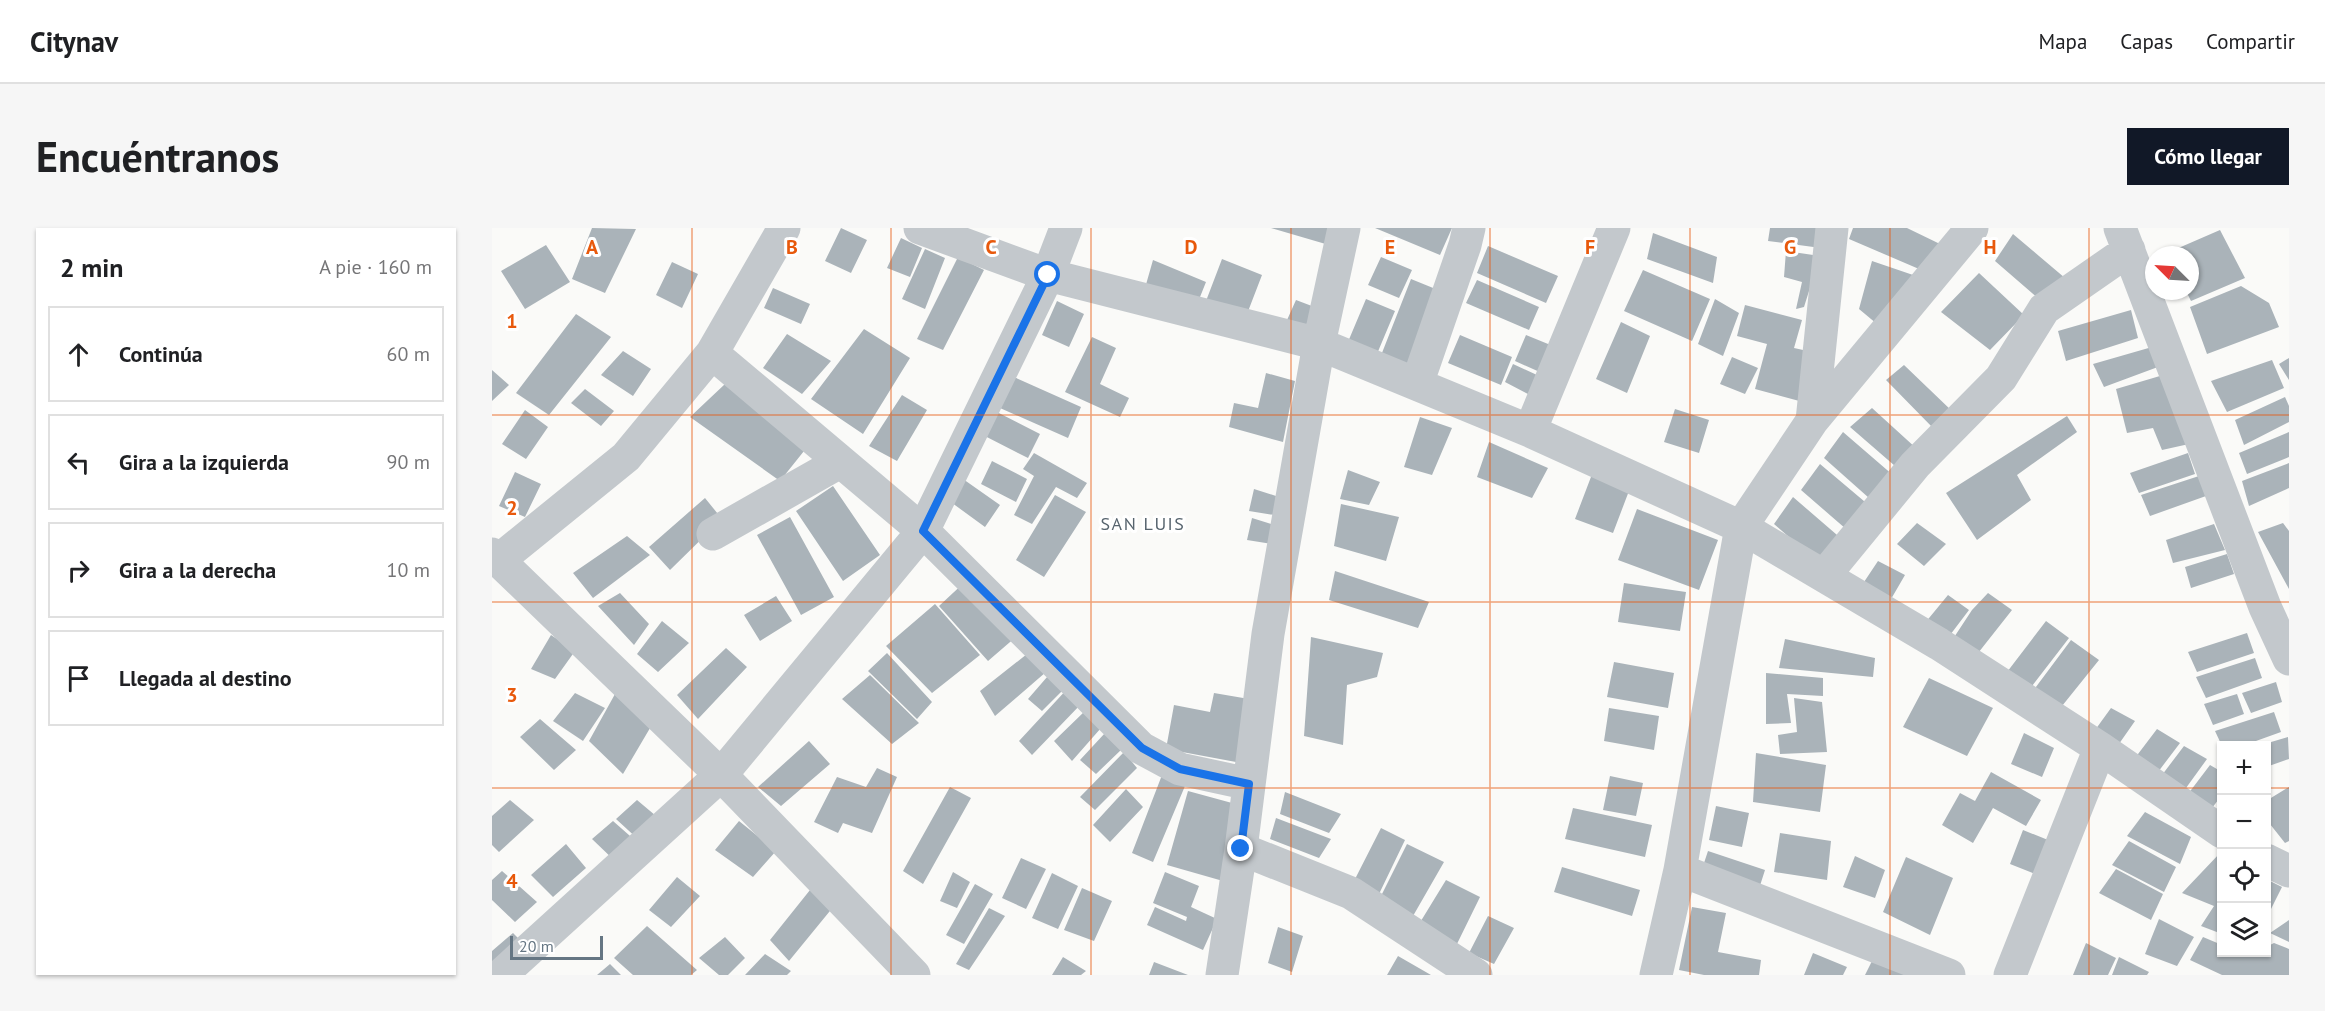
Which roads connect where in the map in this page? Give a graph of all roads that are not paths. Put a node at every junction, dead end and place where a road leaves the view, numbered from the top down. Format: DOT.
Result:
graph roads {
  1 [pos="784,228"];
  2 [pos="920,228"];
  3 [pos="1066,228"];
  4 [pos="1344,228"];
  5 [pos="1469,228"];
  6 [pos="1614,228"];
  7 [pos="1832,228"];
  8 [pos="1972,228"];
  9 [pos="2125,239"];
  10 [pos="1048,275"];
  11 [pos="1319,344"];
  12 [pos="712,353"];
  13 [pos="1416,384"];
  14 [pos="1812,422"];
  15 [pos="1530,431"];
  16 [pos="840,462"];
  17 [pos="1742,527"];
  18 [pos="923,531"];
  19 [pos="713,534"];
  20 [pos="496,557"];
  21 [pos="1824,576"];
  22 [pos="2289,659"];
  23 [pos="2100,748"];
  24 [pos="721,775"];
  25 [pos="1249,784"];
  26 [pos="2217,829"];
  27 [pos="1241,849"];
  28 [pos="2271,862"];
  29 [pos="1680,870"];
  30 [pos="2289,871"];
  31 [pos="501,975"];
  32 [pos="914,975"];
  33 [pos="1222,975"];
  34 [pos="1476,975"];
  35 [pos="1656,975"];
  36 [pos="1949,975"];
  37 [pos="2010,975"];
  1 -- 12 [label="street"];
  2 -- 10 [label="street"];
  3 -- 10 [label="street"];
  4 -- 11 [label="street"];
  5 -- 13 [label="street"];
  6 -- 15 [label="street"];
  7 -- 14 [label="street"];
  8 -- 14 [label="street"];
  9 -- 21 [label="street"];
  9 -- 22 [label="street"];
  10 -- 11 [label="street"];
  10 -- 18 [label="street"];
  11 -- 13 [label="street"];
  11 -- 25 [label="street"];
  12 -- 16 [label="street"];
  12 -- 20 [label="street"];
  13 -- 15 [label="street"];
  14 -- 17 [label="street"];
  15 -- 17 [label="street"];
  16 -- 18 [label="street"];
  16 -- 19 [label="street"];
  17 -- 21 [label="street"];
  17 -- 29 [label="street"];
  18 -- 24 [label="street"];
  18 -- 25 [label="street"];
  20 -- 24 [label="street"];
  21 -- 23 [label="street"];
  23 -- 26 [label="street"];
  23 -- 37 [label="street"];
  24 -- 31 [label="street"];
  24 -- 32 [label="street"];
  25 -- 27 [label="street"];
  27 -- 33 [label="street"];
  27 -- 34 [label="street"];
  28 -- 30 [label="street"];
  29 -- 35 [label="street"];
  29 -- 36 [label="street"];
}
